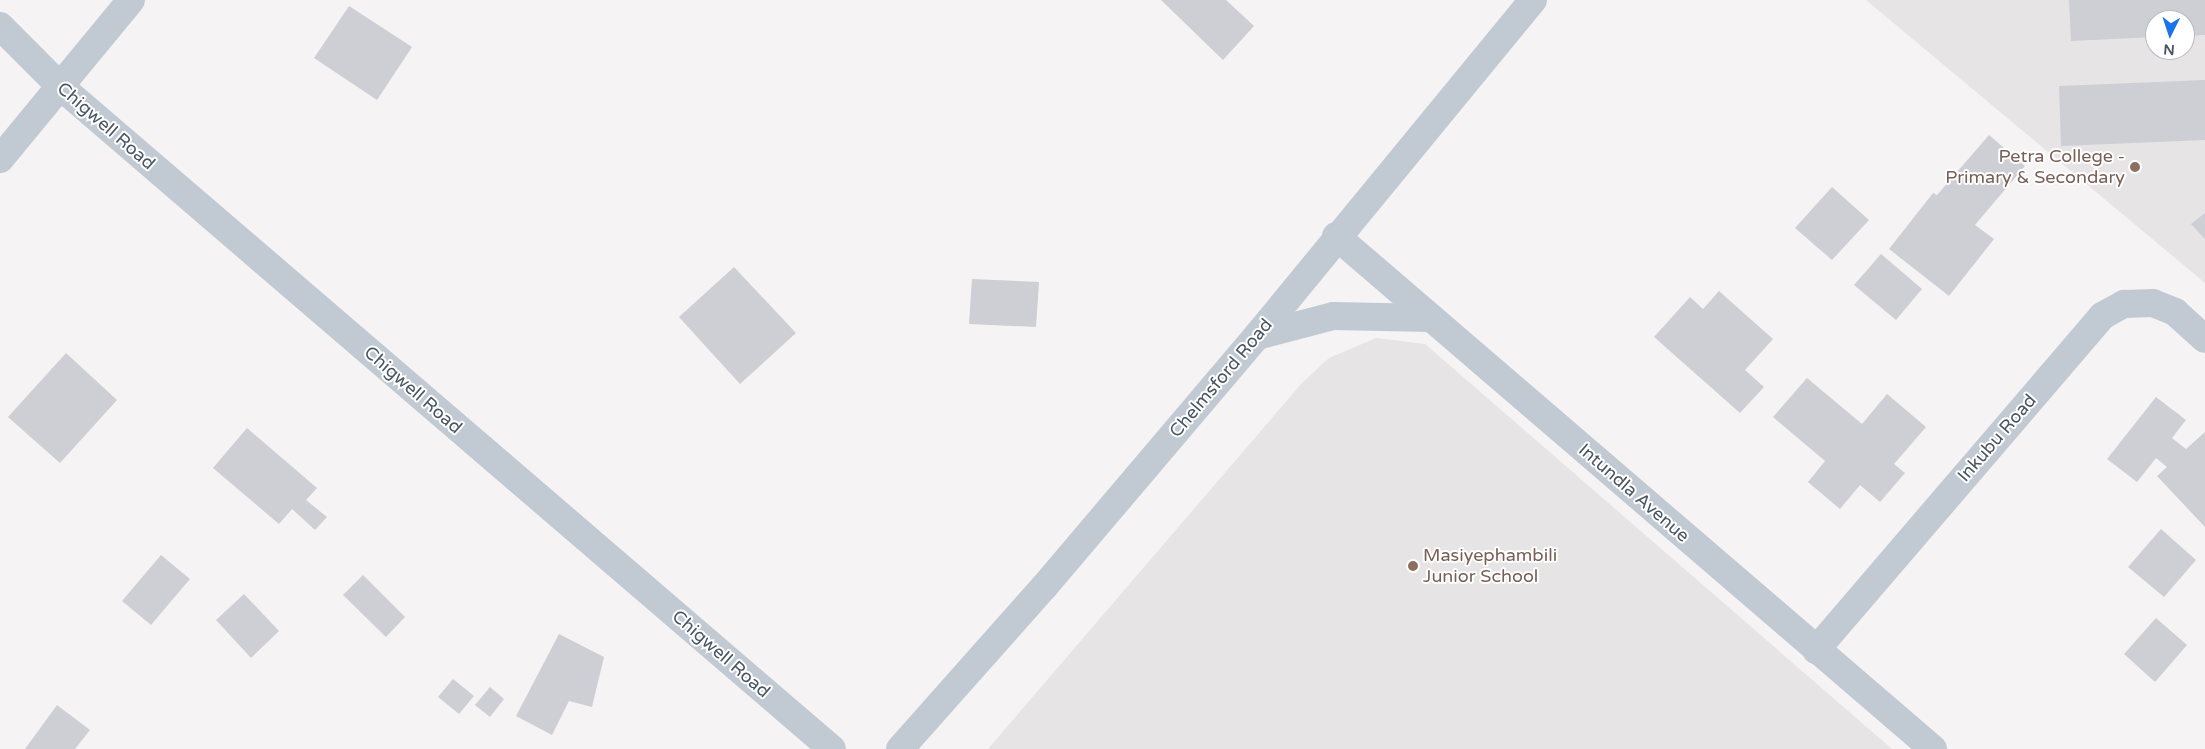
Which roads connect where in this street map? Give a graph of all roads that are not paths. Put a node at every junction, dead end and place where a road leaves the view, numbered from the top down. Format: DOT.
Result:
graph roads {
  1 [pos="131,0"];
  2 [pos="1533,0"];
  3 [pos="0,26"];
  4 [pos="61,87"];
  5 [pos="0,159"];
  6 [pos="1336,236"];
  7 [pos="1431,318"];
  8 [pos="1257,336"];
  9 [pos="2205,339"];
  10 [pos="1816,650"];
  11 [pos="832,749"];
  12 [pos="900,749"];
  13 [pos="1933,749"];
  1 -- 4 [label="street"];
  2 -- 6 [label="street, Chelmsford Road"];
  3 -- 4 [label="street, Chigwell Road"];
  4 -- 5 [label="street"];
  4 -- 11 [label="street, Chigwell Road"];
  6 -- 7 [label="street, Intundla Avenue"];
  6 -- 8 [label="street, Chelmsford Road"];
  7 -- 8 [label="street"];
  7 -- 10 [label="street, Intundla Avenue"];
  8 -- 12 [label="street, Chelmsford Road"];
  9 -- 10 [label="street, Inkubu Road"];
  10 -- 13 [label="street, Intundla Avenue"];
}
